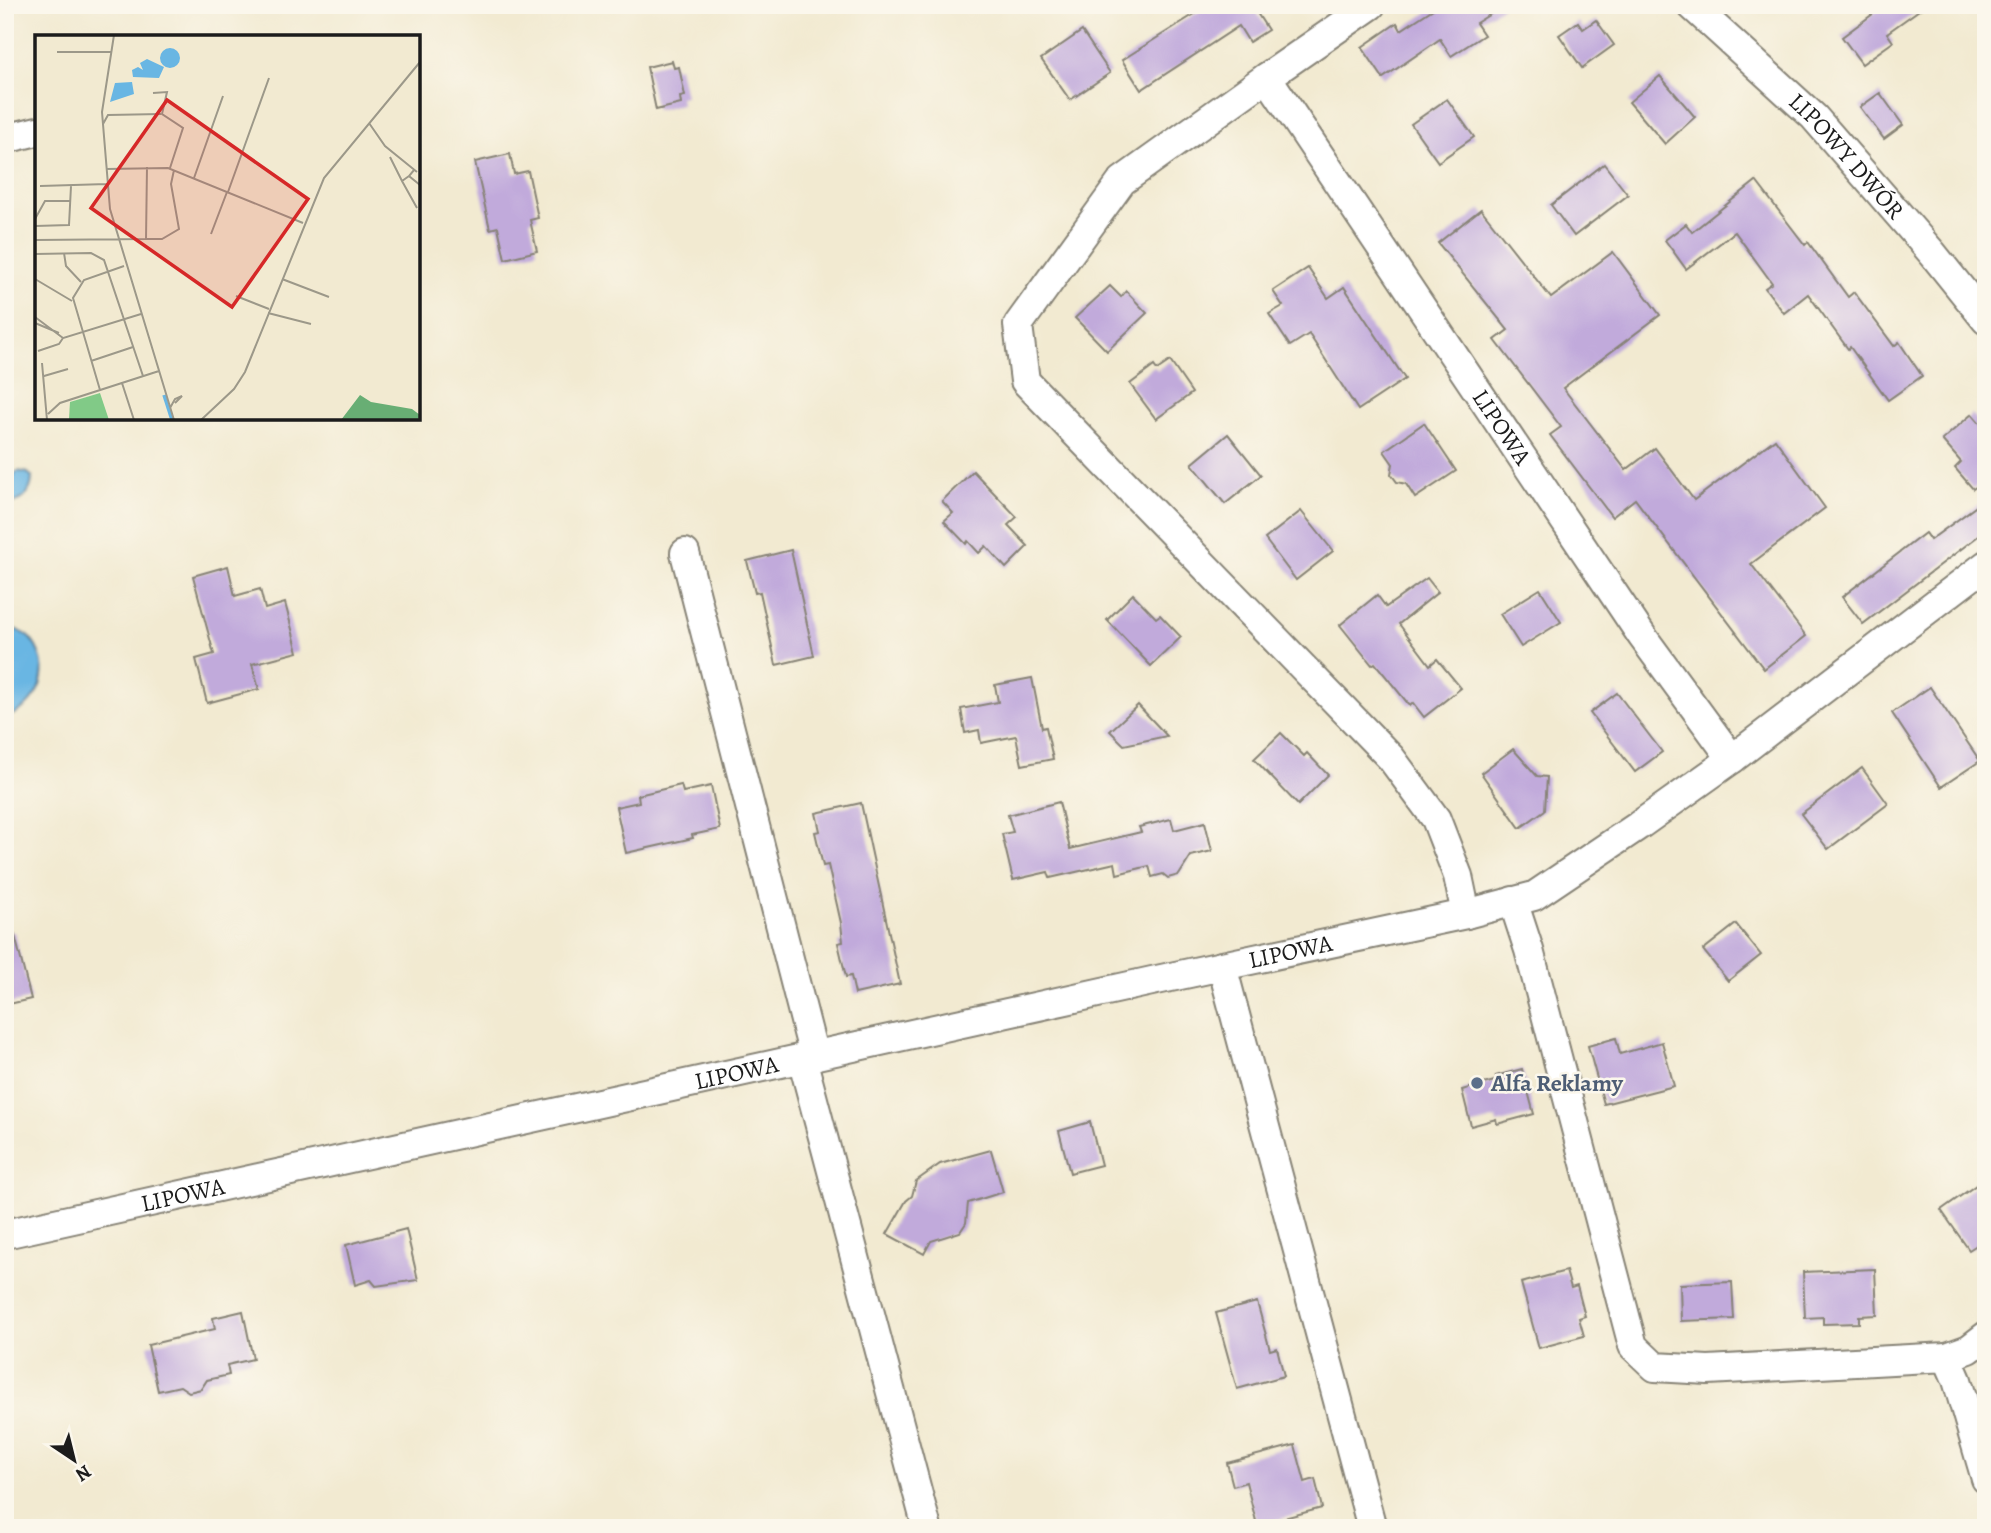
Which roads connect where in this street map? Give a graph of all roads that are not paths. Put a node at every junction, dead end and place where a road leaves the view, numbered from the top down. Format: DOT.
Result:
graph roads {
  1 [pos="1371,5"];
  2 [pos="1691,5"];
  3 [pos="1267,77"];
  4 [pos="35,132"];
  5 [pos="5,139"];
  6 [pos="1986,320"];
  7 [pos="685,553"];
  8 [pos="1986,565"];
  9 [pos="1732,759"];
  10 [pos="1513,901"];
  11 [pos="1466,914"];
  12 [pos="1222,966"];
  13 [pos="808,1057"];
  14 [pos="5,1234"];
  15 [pos="1986,1336"];
  16 [pos="1947,1357"];
  17 [pos="1986,1479"];
  18 [pos="927,1528"];
  19 [pos="1372,1528"];
  1 -- 3 [label="street"];
  2 -- 6 [label="street, LIPOWY DWÓR"];
  3 -- 9 [label="street, LIPOWA"];
  3 -- 11 [label="street"];
  4 -- 5 [label="street"];
  7 -- 13 [label="street"];
  8 -- 9 [label="street"];
  9 -- 10 [label="street, LIPOWA"];
  10 -- 11 [label="street, LIPOWA"];
  10 -- 16 [label="street"];
  11 -- 12 [label="street, LIPOWA"];
  12 -- 13 [label="street, LIPOWA"];
  12 -- 19 [label="street"];
  13 -- 14 [label="street, LIPOWA"];
  13 -- 18 [label="street"];
  15 -- 16 [label="street"];
  16 -- 17 [label="street"];
}
